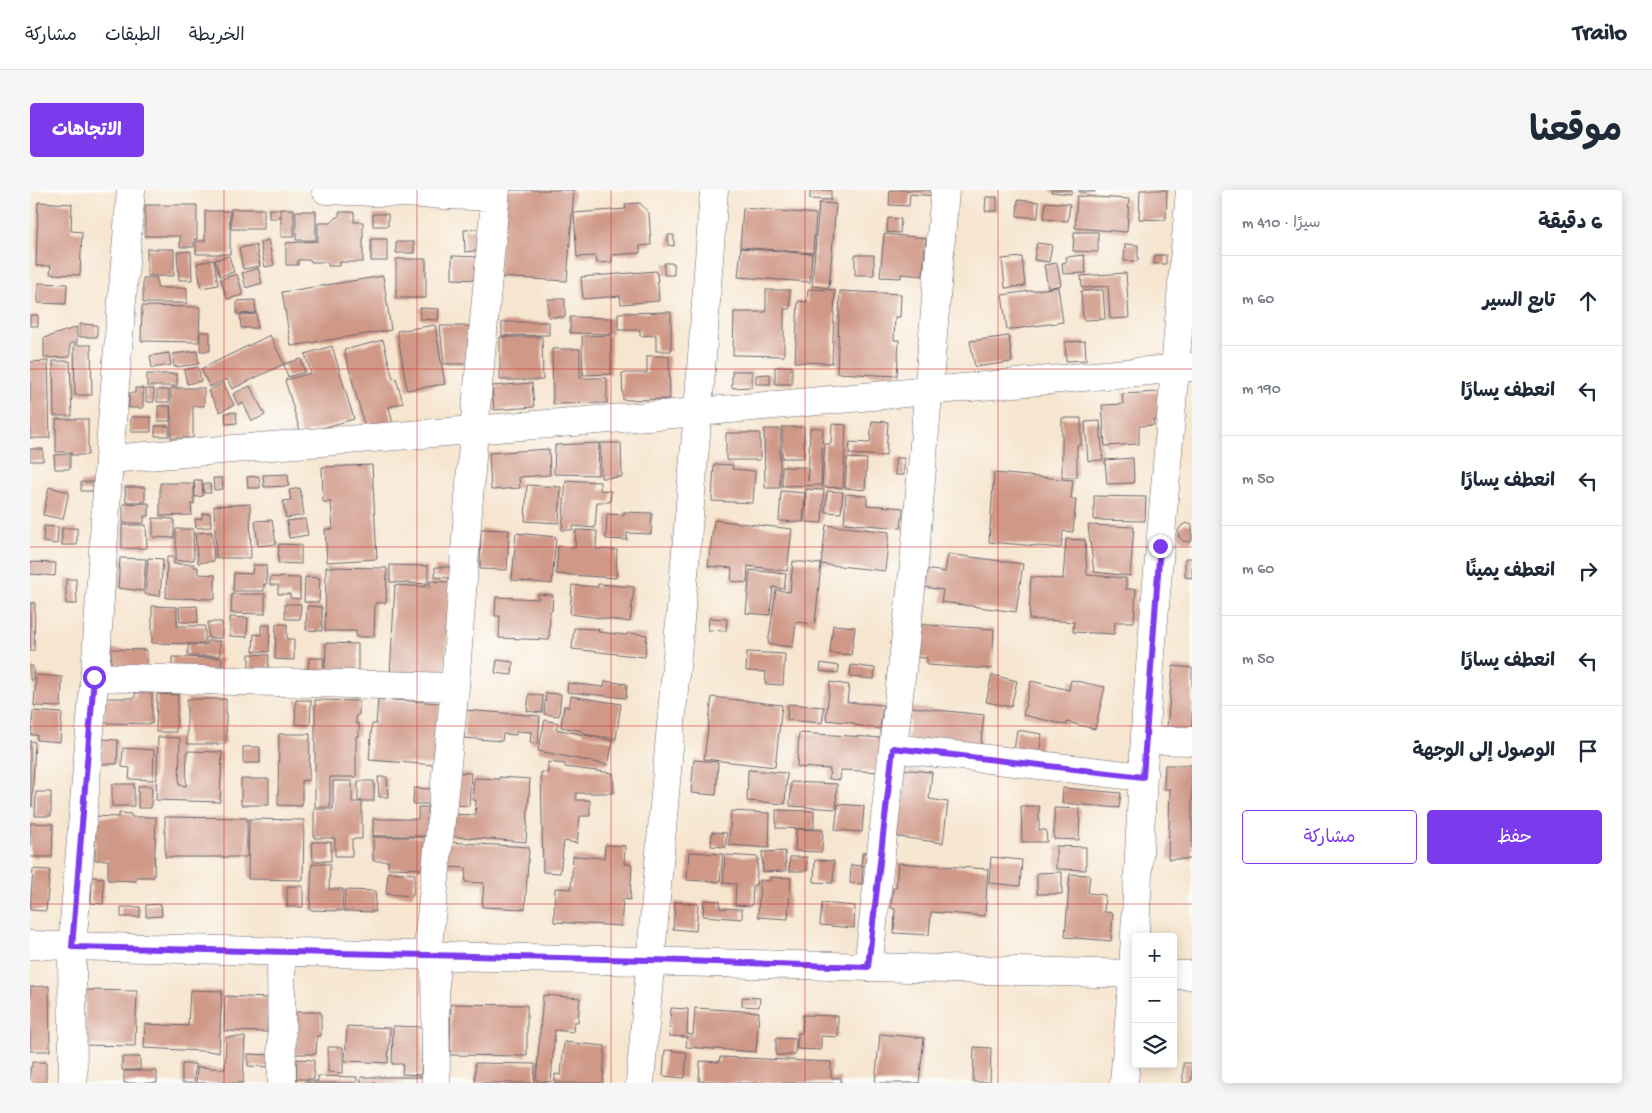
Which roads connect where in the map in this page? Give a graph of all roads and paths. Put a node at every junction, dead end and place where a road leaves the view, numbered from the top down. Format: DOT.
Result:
graph roads {
  1 [pos="131,190"];
  2 [pos="326,190"];
  3 [pos="714,190"];
  4 [pos="945,190"];
  5 [pos="1190,190"];
  6 [pos="496,194"];
  7 [pos="1183,368"];
  8 [pos="928,392"];
  9 [pos="698,412"];
  10 [pos="474,430"];
  11 [pos="109,459"];
  12 [pos="94,677"];
  13 [pos="455,688"];
  14 [pos="1146,740"];
  15 [pos="1192,741"];
  16 [pos="893,748"];
  17 [pos="1143,777"];
  18 [pos="1136,933"];
  19 [pos="30,945"];
  20 [pos="72,947"];
  21 [pos="281,952"];
  22 [pos="431,955"];
  23 [pos="651,960"];
  24 [pos="868,967"];
  25 [pos="1132,974"];
  26 [pos="1177,975"];
  27 [pos="1192,975"];
  28 [pos="1134,978"];
  29 [pos="73,1083"];
  30 [pos="282,1083"];
  31 [pos="436,1083"];
  32 [pos="640,1083"];
  33 [pos="1124,1083"];
  1 -- 11 [label="street"];
  2 -- 6 [label="street"];
  3 -- 9 [label="street"];
  4 -- 8 [label="street"];
  5 -- 7 [label="street"];
  6 -- 10 [label="street"];
  7 -- 8 [label="street"];
  7 -- 14 [label="street"];
  8 -- 9 [label="street"];
  8 -- 16 [label="street"];
  9 -- 10 [label="street"];
  9 -- 23 [label="street"];
  10 -- 11 [label="street"];
  10 -- 13 [label="street"];
  11 -- 12 [label="street"];
  12 -- 13 [label="street"];
  12 -- 20 [label="street"];
  13 -- 22 [label="street"];
  14 -- 15 [label="street"];
  14 -- 17 [label="street"];
  16 -- 17 [label="street"];
  16 -- 24 [label="street"];
  17 -- 18 [label="street"];
  19 -- 20 [label="street"];
  20 -- 21 [label="street"];
  20 -- 29 [label="street"];
  21 -- 22 [label="street"];
  21 -- 30 [label="street"];
  22 -- 23 [label="street"];
  22 -- 31 [label="street"];
  23 -- 24 [label="street"];
  23 -- 32 [label="street"];
  24 -- 25 [label="street"];
  26 -- 27 [label="street"];
  28 -- 33 [label="street"];
}
